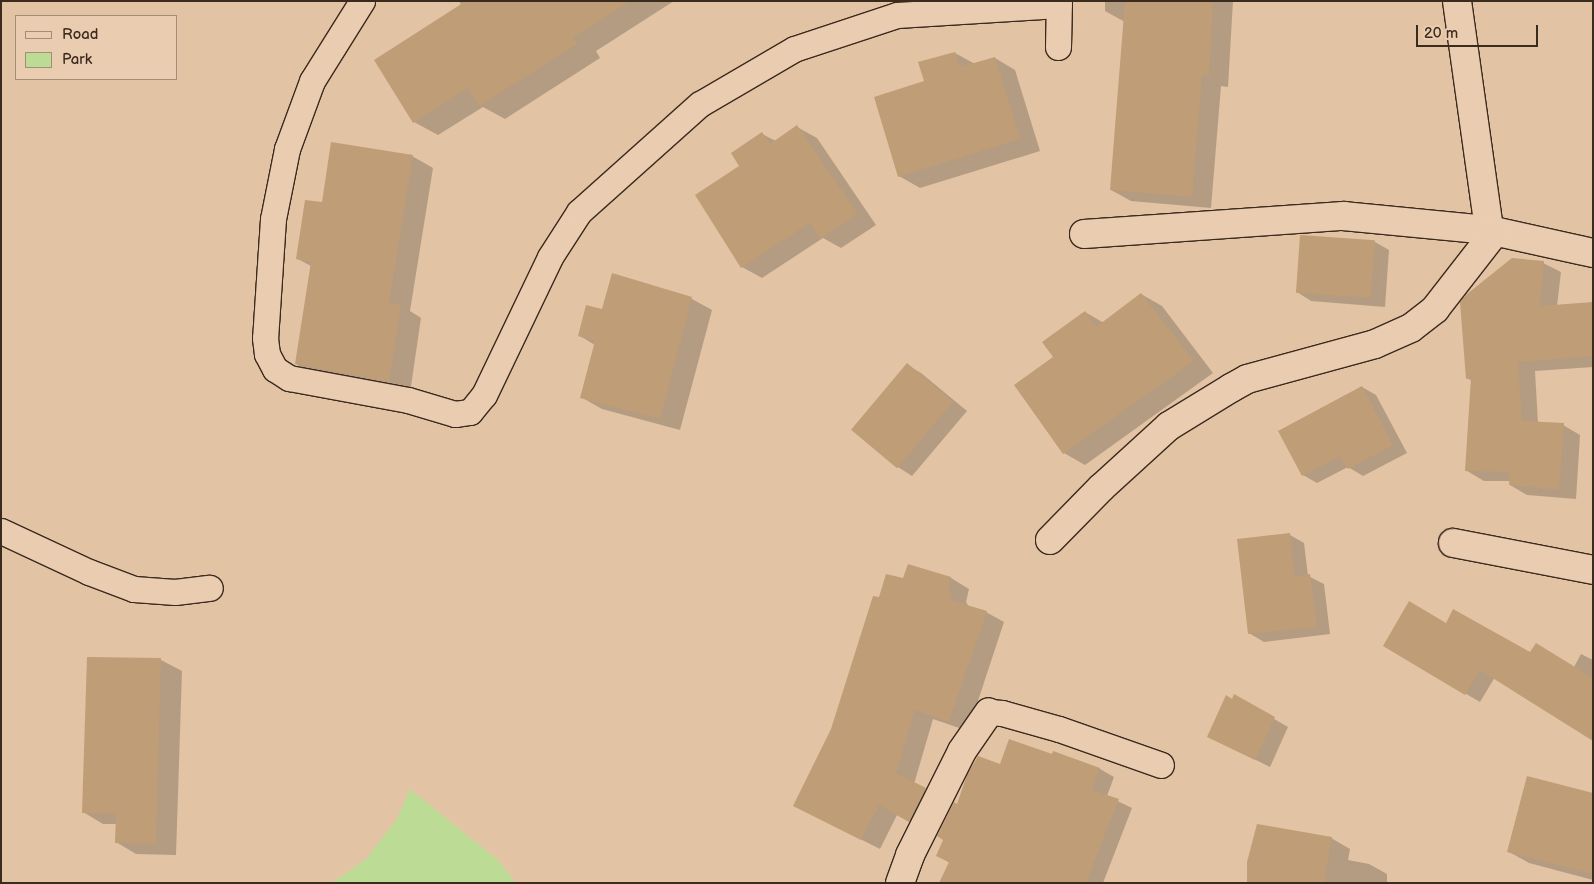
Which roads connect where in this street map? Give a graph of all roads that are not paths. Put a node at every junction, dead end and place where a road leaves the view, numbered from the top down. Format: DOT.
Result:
graph roads {
  1 [pos="362,1"];
  2 [pos="1458,1"];
  3 [pos="1059,3"];
  4 [pos="1058,47"];
  5 [pos="1492,231"];
  6 [pos="1084,234"];
  7 [pos="1593,253"];
  8 [pos="1,531"];
  9 [pos="1050,540"];
  10 [pos="1453,543"];
  11 [pos="1593,570"];
  12 [pos="210,588"];
  13 [pos="989,712"];
  14 [pos="1161,765"];
  15 [pos="900,883"];
  1 -- 3 [label="lane"];
  2 -- 5 [label="street"];
  3 -- 4 [label="lane"];
  5 -- 6 [label="street"];
  5 -- 7 [label="street"];
  5 -- 9 [label="street"];
  8 -- 12 [label="lane"];
  10 -- 11 [label="street"];
  13 -- 14 [label="lane"];
  13 -- 15 [label="street"];
}
